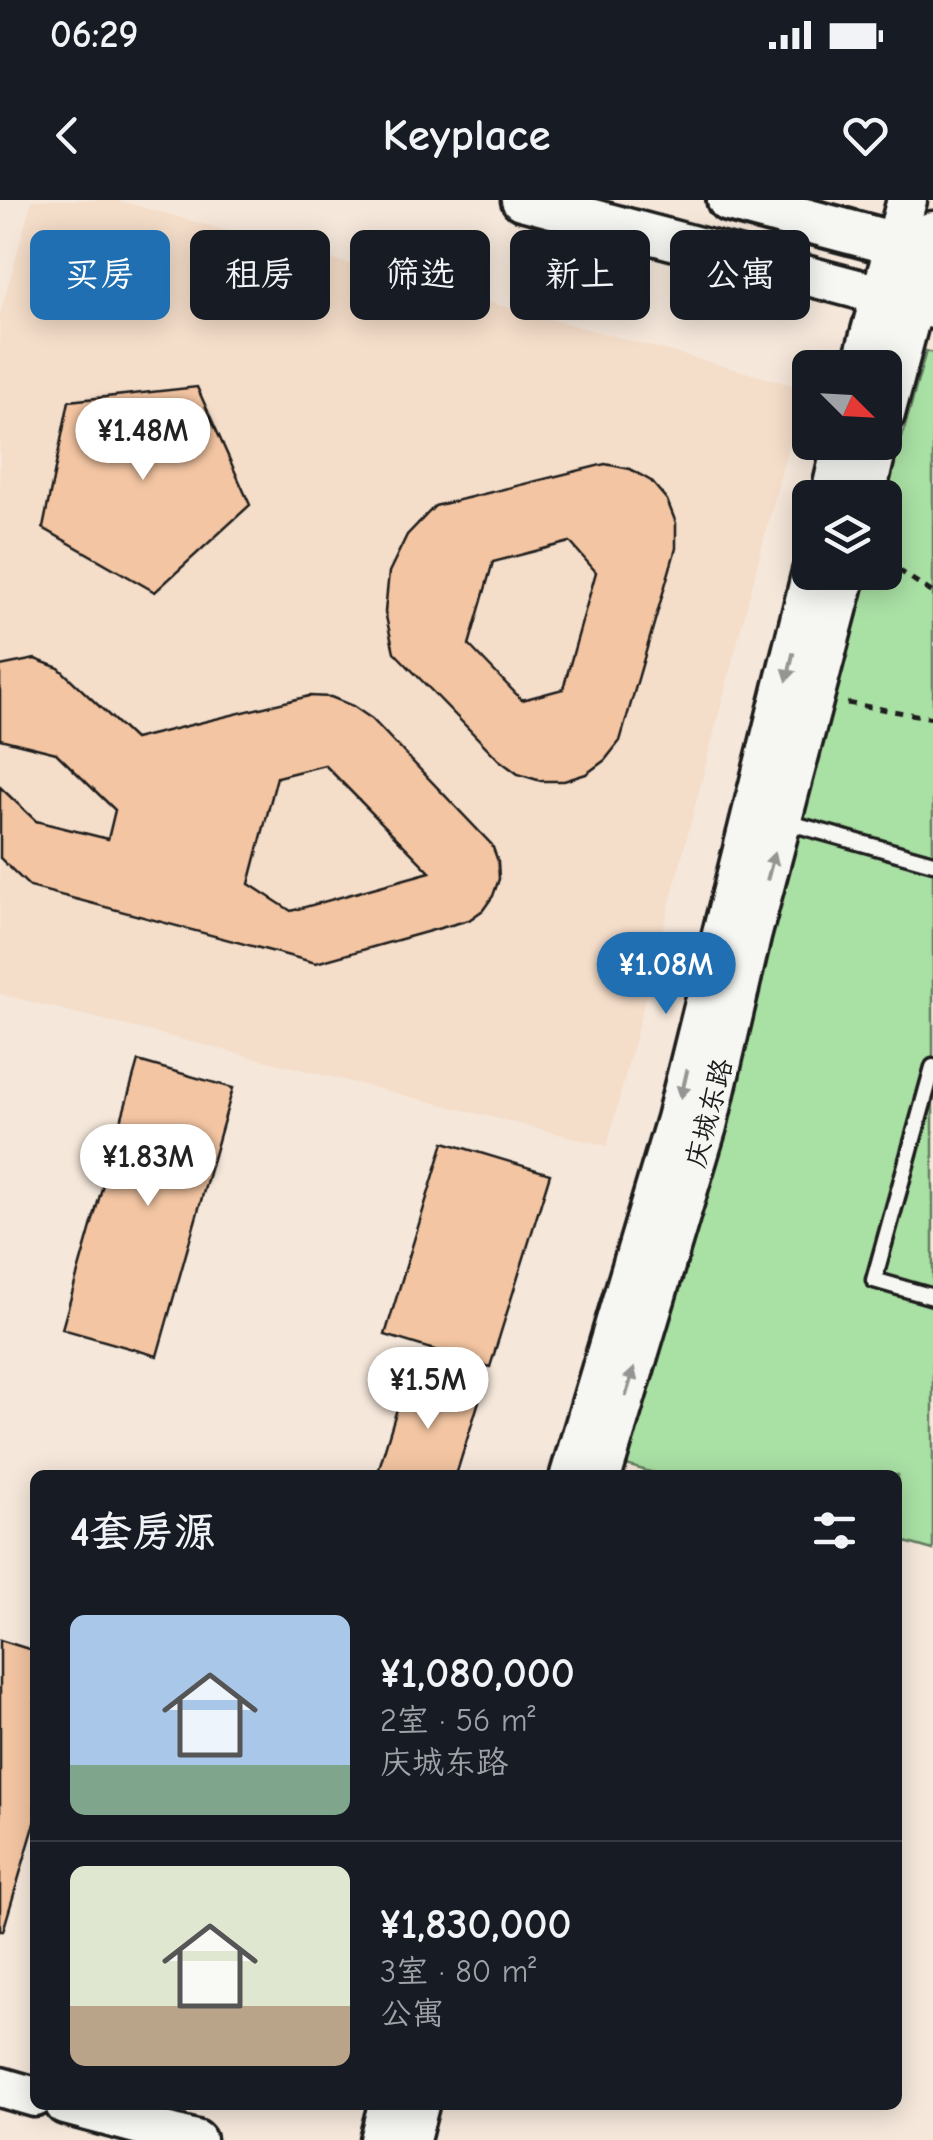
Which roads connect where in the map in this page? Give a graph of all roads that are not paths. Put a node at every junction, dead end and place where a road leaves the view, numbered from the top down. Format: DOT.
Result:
graph roads {
  1 [pos="521,200"];
  2 [pos="728,200"];
  3 [pos="906,200"];
  4 [pos="922,245"];
  5 [pos="909,302"];
  6 [pos="874,350"];
  7 [pos="899,350"];
  8 [pos="808,590"];
  9 [pos="842,590"];
  10 [pos="782,821"];
  11 [pos="933,863"];
  12 [pos="933,1068"];
  13 [pos="933,1297"];
  14 [pos="571,1470"];
  15 [pos="604,1470"];
  16 [pos="0,2088"];
  17 [pos="30,2096"];
  18 [pos="85,2110"];
  19 [pos="387,2110"];
  20 [pos="418,2110"];
  21 [pos="196,2140"];
  22 [pos="379,2140"];
  23 [pos="410,2140"];
  1 -- 5 [label="street"];
  2 -- 4 [label="main road"];
  3 -- 4 [label="street"];
  4 -- 5 [label="street"];
  5 -- 6 [label="street"];
  5 -- 7 [label="street"];
  8 -- 14 [label="street, 庆城东路, one-way"];
  9 -- 10 [label="street, 庆城东路"];
  10 -- 11 [label="lane"];
  15 -- 10 [label="street, 庆城东路, one-way"];
  12 -- 13 [label="lane"];
  16 -- 17 [label="street"];
  18 -- 21 [label="street"];
  19 -- 22 [label="street"];
  20 -- 23 [label="street"];
}
